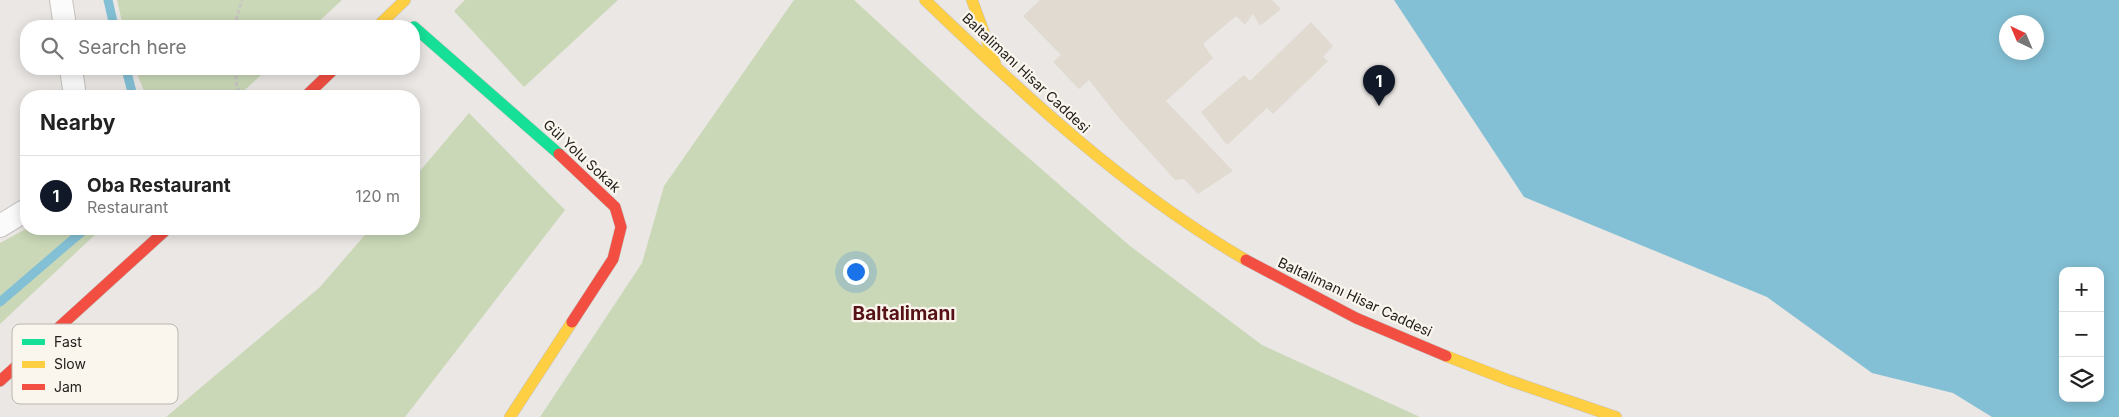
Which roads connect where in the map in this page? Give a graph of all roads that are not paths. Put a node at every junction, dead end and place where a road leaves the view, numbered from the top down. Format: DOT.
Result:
graph roads {
  1 [pos="61,0"];
  2 [pos="406,0"];
  3 [pos="925,0"];
  4 [pos="972,0"];
  5 [pos="64,20"];
  6 [pos="406,20"];
  7 [pos="420,32"];
  8 [pos="995,65"];
  9 [pos="72,75"];
  10 [pos="328,75"];
  11 [pos="74,90"];
  12 [pos="312,90"];
  13 [pos="20,214"];
  14 [pos="0,226"];
  15 [pos="160,235"];
  16 [pos="63,324"];
  17 [pos="12,370"];
  18 [pos="0,381"];
  19 [pos="510,417"];
  20 [pos="1616,417"];
  1 -- 5 [label="street"];
  2 -- 6 [label="main road"];
  3 -- 8 [label="main road, Baltalimanı Hisar Caddesi"];
  4 -- 8 [label="main road"];
  7 -- 19 [label="main road, Gül Yolu Sokak"];
  8 -- 20 [label="main road, Baltalimanı Hisar Caddesi"];
  9 -- 11 [label="street"];
  10 -- 12 [label="main road"];
  13 -- 14 [label="street"];
  15 -- 16 [label="main road"];
  17 -- 18 [label="main road"];
}
